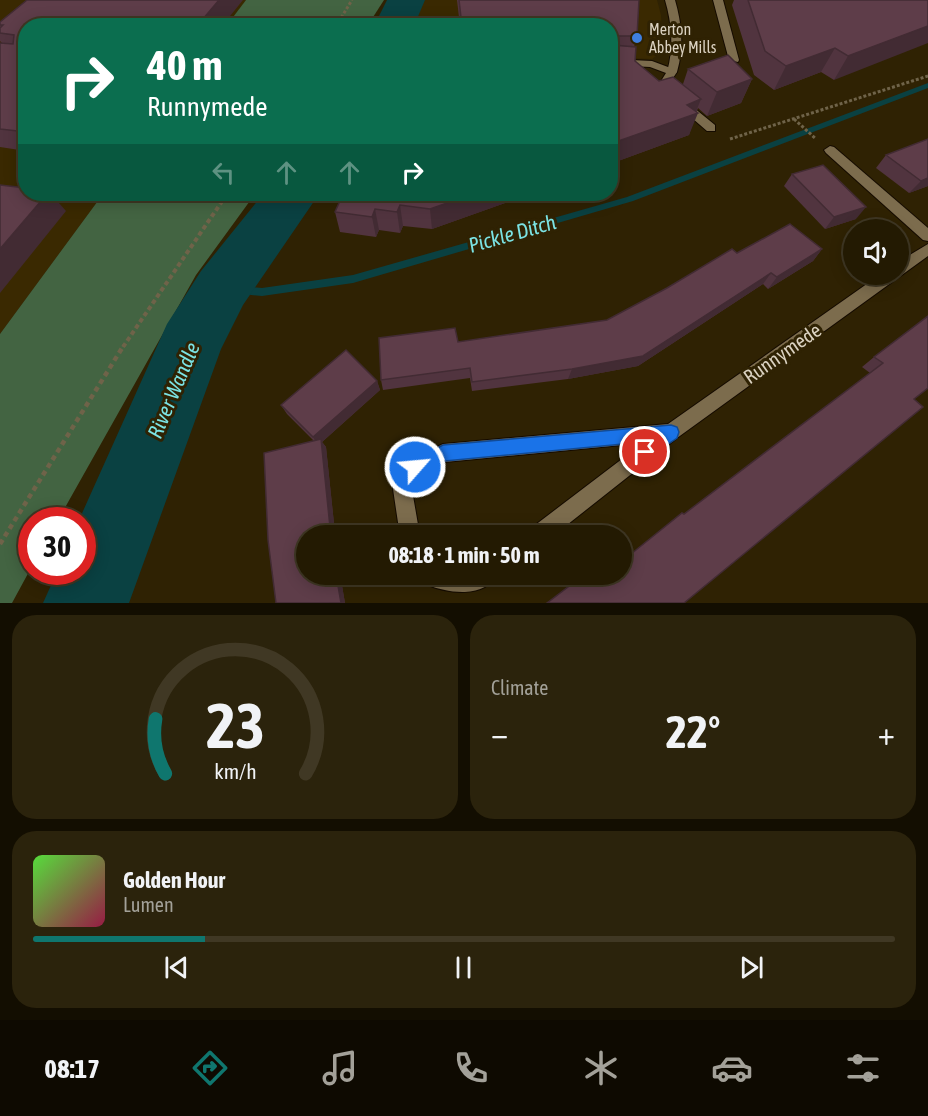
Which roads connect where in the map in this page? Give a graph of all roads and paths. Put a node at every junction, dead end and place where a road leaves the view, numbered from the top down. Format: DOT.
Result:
graph roads {
  1 [pos="351,0"];
  2 [pos="670,0"];
  3 [pos="718,0"];
  4 [pos="341,18"];
  5 [pos="734,60"];
  6 [pos="618,62"];
  7 [pos="672,72"];
  8 [pos="928,76"];
  9 [pos="793,118"];
  10 [pos="711,128"];
  11 [pos="817,140"];
  12 [pos="725,141"];
  13 [pos="830,150"];
  14 [pos="222,201"];
  15 [pos="928,236"];
  16 [pos="928,249"];
  17 [pos="909,262"];
  18 [pos="877,285"];
  19 [pos="671,432"];
  20 [pos="408,525"];
  21 [pos="551,525"];
  22 [pos="0,544"];
  1 -- 4 [label="path"];
  2 -- 7 [label="street"];
  3 -- 5 [label="street"];
  6 -- 7 [label="street"];
  7 -- 10 [label="street"];
  8 -- 9 [label="path"];
  9 -- 11 [label="path"];
  9 -- 12 [label="path"];
  13 -- 15 [label="street"];
  14 -- 22 [label="path"];
  16 -- 17 [label="street"];
  18 -- 19 [label="street, Runnymede"];
  19 -- 20 [label="street"];
  19 -- 21 [label="street, Runnymede"];
}
